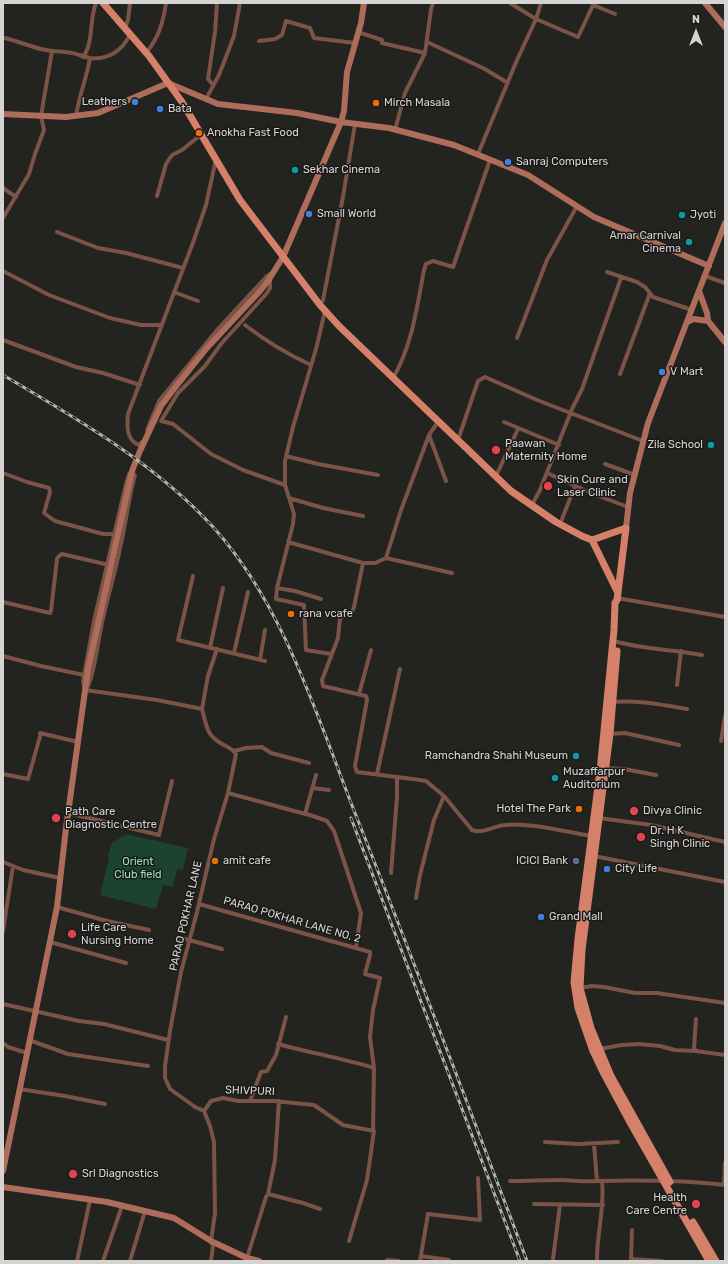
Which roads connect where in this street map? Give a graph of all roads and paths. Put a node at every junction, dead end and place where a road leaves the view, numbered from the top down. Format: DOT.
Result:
graph roads {
  1 [pos="96,3"];
  2 [pos="103,3"];
  3 [pos="130,3"];
  4 [pos="166,3"];
  5 [pos="217,3"];
  6 [pos="240,3"];
  7 [pos="364,3"];
  8 [pos="433,3"];
  9 [pos="510,3"];
  10 [pos="541,3"];
  11 [pos="705,3"];
  12 [pos="594,4"];
  13 [pos="615,14"];
  14 [pos="536,19"];
  15 [pos="725,26"];
  16 [pos="125,28"];
  17 [pos="358,32"];
  18 [pos="130,34"];
  19 [pos="5,38"];
  20 [pos="259,41"];
  21 [pos="427,42"];
  22 [pos="355,43"];
  23 [pos="52,51"];
  24 [pos="146,53"];
  25 [pos="425,53"];
  26 [pos="83,56"];
  27 [pos="90,58"];
  28 [pos="168,83"];
  29 [pos="508,83"];
  30 [pos="213,85"];
  31 [pos="206,99"];
  32 [pos="3,114"];
  33 [pos="41,116"];
  34 [pos="76,116"];
  35 [pos="341,122"];
  36 [pos="354,124"];
  37 [pos="395,130"];
  38 [pos="202,134"];
  39 [pos="478,154"];
  40 [pos="216,159"];
  41 [pos="490,160"];
  42 [pos="3,188"];
  43 [pos="158,196"];
  44 [pos="16,197"];
  45 [pos="577,206"];
  46 [pos="3,218"];
  47 [pos="725,223"];
  48 [pos="57,232"];
  49 [pos="284,257"];
  50 [pos="709,266"];
  51 [pos="183,268"];
  52 [pos="3,271"];
  53 [pos="607,272"];
  54 [pos="705,276"];
  55 [pos="271,277"];
  56 [pos="622,278"];
  57 [pos="725,283"];
  58 [pos="699,291"];
  59 [pos="174,292"];
  60 [pos="650,293"];
  61 [pos="198,301"];
  62 [pos="323,307"];
  63 [pos="692,310"];
  64 [pos="708,321"];
  65 [pos="687,322"];
  66 [pos="162,325"];
  67 [pos="245,325"];
  68 [pos="518,338"];
  69 [pos="3,340"];
  70 [pos="725,342"];
  71 [pos="311,365"];
  72 [pos="620,374"];
  73 [pos="393,378"];
  74 [pos="140,385"];
  75 [pos="571,414"];
  76 [pos="438,422"];
  77 [pos="504,422"];
  78 [pos="518,429"];
  79 [pos="429,435"];
  80 [pos="458,440"];
  81 [pos="643,441"];
  82 [pos="559,445"];
  83 [pos="286,456"];
  84 [pos="605,464"];
  85 [pos="547,473"];
  86 [pos="3,474"];
  87 [pos="378,475"];
  88 [pos="635,475"];
  89 [pos="496,476"];
  90 [pos="446,481"];
  91 [pos="285,485"];
  92 [pos="576,486"];
  93 [pos="289,498"];
  94 [pos="532,505"];
  95 [pos="628,507"];
  96 [pos="362,516"];
  97 [pos="560,524"];
  98 [pos="626,528"];
  99 [pos="115,534"];
  100 [pos="123,534"];
  101 [pos="592,540"];
  102 [pos="288,542"];
  103 [pos="386,558"];
  104 [pos="363,563"];
  105 [pos="108,565"];
  106 [pos="116,567"];
  107 [pos="452,573"];
  108 [pos="194,576"];
  109 [pos="223,588"];
  110 [pos="277,588"];
  111 [pos="248,592"];
  112 [pos="618,597"];
  113 [pos="321,599"];
  114 [pos="3,602"];
  115 [pos="725,617"];
  116 [pos="266,630"];
  117 [pos="617,642"];
  118 [pos="210,648"];
  119 [pos="217,649"];
  120 [pos="371,650"];
  121 [pos="681,651"];
  122 [pos="234,654"];
  123 [pos="331,654"];
  124 [pos="702,655"];
  125 [pos="3,656"];
  126 [pos="260,660"];
  127 [pos="264,661"];
  128 [pos="400,669"];
  129 [pos="84,675"];
  130 [pos="677,685"];
  131 [pos="86,690"];
  132 [pos="359,694"];
  133 [pos="612,702"];
  134 [pos="202,709"];
  135 [pos="688,709"];
  136 [pos="725,716"];
  137 [pos="610,734"];
  138 [pos="721,740"];
  139 [pos="78,742"];
  140 [pos="679,745"];
  141 [pos="234,751"];
  142 [pos="309,763"];
  143 [pos="606,768"];
  144 [pos="3,774"];
  145 [pos="377,774"];
  146 [pos="316,775"];
  147 [pos="656,775"];
  148 [pos="397,777"];
  149 [pos="172,781"];
  150 [pos="312,788"];
  151 [pos="329,790"];
  152 [pos="228,793"];
  153 [pos="444,796"];
  154 [pos="68,813"];
  155 [pos="305,814"];
  156 [pos="599,818"];
  157 [pos="591,836"];
  158 [pos="725,842"];
  159 [pos="594,856"];
  160 [pos="3,862"];
  161 [pos="13,866"];
  162 [pos="391,873"];
  163 [pos="725,876"];
  164 [pos="60,878"];
  165 [pos="724,882"];
  166 [pos="416,898"];
  167 [pos="199,904"];
  168 [pos="57,907"];
  169 [pos="149,930"];
  170 [pos="3,931"];
  171 [pos="178,937"];
  172 [pos="190,939"];
  173 [pos="50,942"];
  174 [pos="356,948"];
  175 [pos="222,949"];
  176 [pos="126,963"];
  177 [pos="580,988"];
  178 [pos="725,1003"];
  179 [pos="3,1004"];
  180 [pos="35,1011"];
  181 [pos="286,1018"];
  182 [pos="696,1019"];
  183 [pos="29,1040"];
  184 [pos="168,1040"];
  185 [pos="3,1043"];
  186 [pos="278,1044"];
  187 [pos="599,1049"];
  188 [pos="696,1051"];
  189 [pos="27,1053"];
  190 [pos="725,1055"];
  191 [pos="148,1066"];
  192 [pos="374,1068"];
  193 [pos="20,1089"];
  194 [pos="250,1101"];
  195 [pos="279,1101"];
  196 [pos="105,1104"];
  197 [pos="204,1111"];
  198 [pos="373,1131"];
  199 [pos="545,1142"];
  200 [pos="618,1142"];
  201 [pos="594,1144"];
  202 [pos="725,1163"];
  203 [pos="3,1170"];
  204 [pos="478,1178"];
  205 [pos="666,1180"];
  206 [pos="510,1181"];
  207 [pos="599,1181"];
  208 [pos="725,1185"];
  209 [pos="3,1187"];
  210 [pos="268,1194"];
  211 [pos="90,1200"];
  212 [pos="534,1204"];
  213 [pos="560,1205"];
  214 [pos="603,1205"];
  215 [pos="122,1206"];
  216 [pos="320,1209"];
  217 [pos="146,1212"];
  218 [pos="632,1230"];
  219 [pos="211,1241"];
  220 [pos="349,1241"];
  221 [pos="421,1256"];
  222 [pos="247,1258"];
  223 [pos="553,1259"];
  224 [pos="597,1259"];
  225 [pos="440,1260"];
  226 [pos="449,1260"];
  227 [pos="77,1261"];
  228 [pos="103,1261"];
  229 [pos="130,1261"];
  230 [pos="211,1261"];
  231 [pos="259,1261"];
  232 [pos="387,1261"];
  233 [pos="399,1261"];
  234 [pos="420,1261"];
  235 [pos="662,1261"];
  236 [pos="709,1261"];
  237 [pos="716,1261"];
  1 -- 26 [label="street"];
  2 -- 16 [label="main road"];
  3 -- 16 [label="street"];
  4 -- 24 [label="street"];
  5 -- 30 [label="street"];
  6 -- 30 [label="street"];
  7 -- 17 [label="main road"];
  8 -- 21 [label="street"];
  9 -- 14 [label="street"];
  10 -- 14 [label="street"];
  11 -- 15 [label="main road"];
  12 -- 13 [label="street"];
  12 -- 14 [label="street"];
  14 -- 29 [label="street"];
  16 -- 18 [label="main road"];
  17 -- 22 [label="main road"];
  17 -- 25 [label="street"];
  18 -- 24 [label="main road"];
  18 -- 27 [label="street"];
  19 -- 23 [label="street"];
  20 -- 22 [label="street"];
  21 -- 25 [label="street"];
  21 -- 29 [label="street"];
  22 -- 35 [label="main road"];
  23 -- 26 [label="street"];
  23 -- 33 [label="street"];
  24 -- 28 [label="main road"];
  25 -- 37 [label="street"];
  26 -- 27 [label="street"];
  27 -- 34 [label="street"];
  28 -- 31 [label="main road"];
  28 -- 34 [label="main road"];
  28 -- 38 [label="main road"];
  29 -- 39 [label="street"];
  30 -- 31 [label="street"];
  31 -- 35 [label="main road"];
  32 -- 33 [label="main road"];
  33 -- 34 [label="main road"];
  33 -- 44 [label="street"];
  35 -- 36 [label="main road"];
  35 -- 49 [label="main road"];
  36 -- 37 [label="main road"];
  36 -- 62 [label="street"];
  37 -- 39 [label="main road"];
  38 -- 40 [label="main road"];
  38 -- 43 [label="street"];
  39 -- 41 [label="main road"];
  40 -- 49 [label="main road"];
  40 -- 51 [label="street"];
  41 -- 45 [label="main road"];
  41 -- 73 [label="street"];
  42 -- 44 [label="street"];
  44 -- 46 [label="street"];
  45 -- 50 [label="main road"];
  45 -- 68 [label="street"];
  47 -- 50 [label="main road"];
  48 -- 51 [label="street"];
  49 -- 55 [label="main road"];
  49 -- 62 [label="main road"];
  50 -- 54 [label="main road"];
  51 -- 59 [label="street"];
  52 -- 66 [label="street"];
  53 -- 56 [label="street"];
  54 -- 57 [label="street"];
  54 -- 58 [label="main road"];
  55 -- 74 [label="street"];
  55 -- 91 [label="street"];
  55 -- 131 [label="main road"];
  56 -- 60 [label="street"];
  56 -- 75 [label="street"];
  58 -- 63 [label="main road"];
  58 -- 64 [label="main road"];
  59 -- 61 [label="street"];
  59 -- 66 [label="street"];
  60 -- 63 [label="street"];
  60 -- 72 [label="street"];
  62 -- 71 [label="street"];
  62 -- 73 [label="main road"];
  63 -- 65 [label="main road"];
  64 -- 65 [label="main road"];
  64 -- 70 [label="main road"];
  65 -- 81 [label="main road"];
  66 -- 74 [label="street"];
  67 -- 71 [label="street"];
  69 -- 74 [label="street"];
  71 -- 83 [label="street"];
  73 -- 76 [label="main road"];
  75 -- 80 [label="street"];
  75 -- 81 [label="street"];
  75 -- 82 [label="street"];
  76 -- 79 [label="street"];
  76 -- 80 [label="main road"];
  77 -- 78 [label="street"];
  78 -- 82 [label="street"];
  78 -- 89 [label="street"];
  79 -- 90 [label="street"];
  79 -- 103 [label="street"];
  80 -- 89 [label="main road"];
  81 -- 88 [label="main road"];
  82 -- 85 [label="street"];
  83 -- 87 [label="street"];
  83 -- 91 [label="street"];
  84 -- 88 [label="street"];
  85 -- 92 [label="street"];
  85 -- 94 [label="street"];
  86 -- 99 [label="street"];
  88 -- 95 [label="main road"];
  89 -- 94 [label="main road"];
  91 -- 93 [label="street"];
  92 -- 95 [label="street"];
  92 -- 97 [label="street"];
  93 -- 96 [label="street"];
  93 -- 102 [label="street"];
  94 -- 97 [label="main road"];
  95 -- 98 [label="main road"];
  97 -- 101 [label="main road"];
  98 -- 101 [label="main road"];
  98 -- 112 [label="main road"];
  99 -- 100 [label="street"];
  99 -- 100 [label="street"];
  99 -- 105 [label="street"];
  100 -- 106 [label="street"];
  101 -- 112 [label="main road"];
  102 -- 104 [label="street"];
  102 -- 110 [label="street"];
  103 -- 104 [label="street"];
  103 -- 107 [label="street"];
  104 -- 123 [label="street"];
  105 -- 106 [label="street"];
  105 -- 114 [label="street"];
  105 -- 129 [label="street"];
  106 -- 131 [label="street"];
  108 -- 118 [label="street"];
  109 -- 118 [label="street"];
  110 -- 113 [label="street"];
  110 -- 123 [label="street"];
  111 -- 122 [label="street"];
  112 -- 115 [label="street"];
  112 -- 117 [label="main road"];
  112 -- 157 [label="main road"];
  116 -- 126 [label="street"];
  117 -- 121 [label="street"];
  117 -- 133 [label="main road"];
  118 -- 119 [label="street"];
  119 -- 122 [label="street"];
  119 -- 134 [label="street"];
  120 -- 132 [label="street"];
  121 -- 124 [label="street"];
  121 -- 130 [label="street"];
  122 -- 126 [label="street"];
  123 -- 132 [label="street"];
  125 -- 129 [label="street"];
  126 -- 127 [label="street"];
  128 -- 145 [label="street"];
  129 -- 131 [label="street"];
  131 -- 134 [label="street"];
  131 -- 139 [label="main road"];
  132 -- 145 [label="street"];
  133 -- 135 [label="street"];
  133 -- 137 [label="main road"];
  134 -- 141 [label="street"];
  136 -- 138 [label="street"];
  137 -- 140 [label="street"];
  137 -- 143 [label="main road"];
  139 -- 144 [label="street"];
  139 -- 154 [label="main road"];
  141 -- 142 [label="street"];
  141 -- 152 [label="street, PARAO POKHAR LANE"];
  143 -- 147 [label="street"];
  143 -- 156 [label="main road"];
  145 -- 148 [label="street"];
  146 -- 150 [label="street"];
  148 -- 153 [label="street"];
  148 -- 162 [label="street"];
  149 -- 154 [label="street"];
  150 -- 151 [label="street"];
  150 -- 155 [label="street"];
  152 -- 155 [label="street"];
  152 -- 167 [label="street, PARAO POKHAR LANE"];
  153 -- 157 [label="street"];
  153 -- 166 [label="street"];
  154 -- 164 [label="main road"];
  155 -- 174 [label="street"];
  156 -- 158 [label="street"];
  156 -- 159 [label="main road"];
  157 -- 205 [label="main road"];
  159 -- 165 [label="street"];
  159 -- 177 [label="main road"];
  160 -- 161 [label="street"];
  161 -- 164 [label="street"];
  161 -- 170 [label="street"];
  163 -- 165 [label="street"];
  164 -- 168 [label="main road"];
  167 -- 172 [label="street, PARAO POKHAR LANE"];
  167 -- 174 [label="street, PARAO POKHAR LANE NO. 2"];
  168 -- 169 [label="street"];
  168 -- 173 [label="main road"];
  171 -- 172 [label="street"];
  172 -- 175 [label="street"];
  172 -- 184 [label="street, PARAO POKHAR LANE"];
  173 -- 176 [label="street"];
  173 -- 180 [label="main road"];
  174 -- 192 [label="street, PARAO POKHAR LANE NO. 2"];
  177 -- 178 [label="street"];
  177 -- 187 [label="main road"];
  179 -- 180 [label="street"];
  180 -- 183 [label="main road"];
  180 -- 184 [label="street"];
  181 -- 186 [label="street"];
  182 -- 188 [label="street"];
  183 -- 189 [label="main road"];
  183 -- 191 [label="street"];
  184 -- 197 [label="street, PARAO POKHAR LANE"];
  185 -- 189 [label="street"];
  186 -- 192 [label="street"];
  186 -- 194 [label="street"];
  187 -- 188 [label="street"];
  187 -- 205 [label="main road"];
  188 -- 190 [label="street"];
  189 -- 193 [label="main road"];
  192 -- 198 [label="street"];
  193 -- 196 [label="street"];
  193 -- 203 [label="main road"];
  194 -- 195 [label="street, SHIVPURI"];
  194 -- 197 [label="street, SHIVPURI"];
  195 -- 198 [label="street, SHIVPURI"];
  195 -- 210 [label="street"];
  197 -- 219 [label="street"];
  198 -- 220 [label="street"];
  199 -- 201 [label="street"];
  200 -- 201 [label="street"];
  201 -- 207 [label="street"];
  202 -- 208 [label="street"];
  204 -- 221 [label="street"];
  205 -- 207 [label="street"];
  205 -- 208 [label="street"];
  205 -- 236 [label="main road"];
  205 -- 237 [label="main road"];
  206 -- 207 [label="street"];
  207 -- 214 [label="street"];
  209 -- 211 [label="main road"];
  210 -- 216 [label="street"];
  210 -- 222 [label="street"];
  211 -- 215 [label="main road"];
  211 -- 227 [label="street"];
  212 -- 213 [label="street"];
  213 -- 214 [label="street"];
  213 -- 223 [label="street"];
  214 -- 224 [label="street"];
  215 -- 217 [label="main road"];
  215 -- 228 [label="street"];
  217 -- 219 [label="main road"];
  217 -- 229 [label="street"];
  218 -- 235 [label="street"];
  219 -- 222 [label="main road"];
  219 -- 230 [label="street"];
  221 -- 225 [label="street"];
  221 -- 234 [label="street"];
  222 -- 231 [label="main road"];
  225 -- 226 [label="street"];
  232 -- 233 [label="street"];
}
